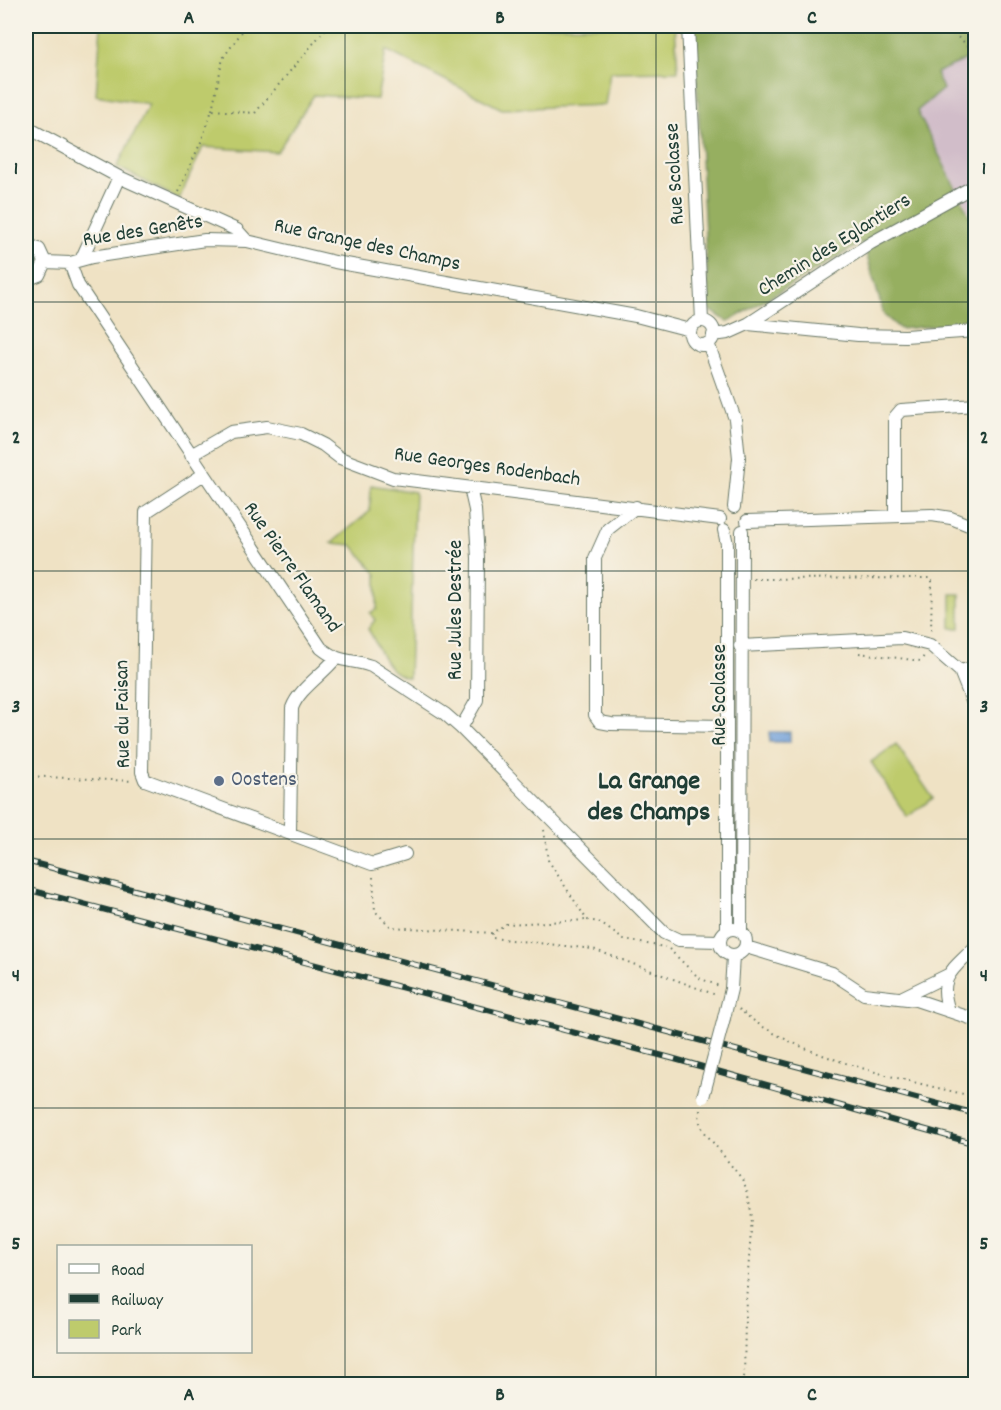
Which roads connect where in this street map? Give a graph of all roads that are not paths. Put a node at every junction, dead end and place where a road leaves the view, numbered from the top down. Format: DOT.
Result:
graph roads {
  1 [pos="688,26"];
  2 [pos="26,127"];
  3 [pos="119,177"];
  4 [pos="975,185"];
  5 [pos="246,241"];
  6 [pos="26,244"];
  7 [pos="45,262"];
  8 [pos="75,262"];
  9 [pos="26,280"];
  10 [pos="702,321"];
  11 [pos="748,324"];
  12 [pos="690,330"];
  13 [pos="975,331"];
  14 [pos="711,339"];
  15 [pos="975,405"];
  16 [pos="191,455"];
  17 [pos="204,474"];
  18 [pos="470,488"];
  19 [pos="636,507"];
  20 [pos="734,507"];
  21 [pos="895,516"];
  22 [pos="722,524"];
  23 [pos="744,526"];
  24 [pos="975,528"];
  25 [pos="740,646"];
  26 [pos="335,659"];
  27 [pos="975,667"];
  28 [pos="960,671"];
  29 [pos="975,711"];
  30 [pos="725,726"];
  31 [pos="461,728"];
  32 [pos="290,833"];
  33 [pos="405,854"];
  34 [pos="727,928"];
  35 [pos="741,930"];
  36 [pos="719,941"];
  37 [pos="975,946"];
  38 [pos="746,947"];
  39 [pos="733,956"];
  40 [pos="948,975"];
  41 [pos="903,997"];
  42 [pos="949,1011"];
  43 [pos="975,1020"];
  44 [pos="703,1097"];
  1 -- 10 [label="street, Rue Scolasse"];
  2 -- 3 [label="street, Rue Grange des Champs"];
  3 -- 5 [label="street, Rue Grange des Champs"];
  3 -- 8 [label="street"];
  4 -- 11 [label="street, Chemin des Eglantiers"];
  5 -- 8 [label="street, Rue des Genêts"];
  5 -- 12 [label="street, Rue Grange des Champs"];
  6 -- 7 [label="street"];
  7 -- 8 [label="street, Rue des Genêts"];
  7 -- 9 [label="street"];
  8 -- 16 [label="street, Rue Pierre Flamand"];
  10 -- 12 [label="street"];
  10 -- 14 [label="street"];
  11 -- 13 [label="street"];
  11 -- 14 [label="street, Chemin des Eglantiers"];
  12 -- 14 [label="street"];
  14 -- 20 [label="street"];
  15 -- 21 [label="street"];
  16 -- 17 [label="street, Rue Pierre Flamand"];
  16 -- 18 [label="street, Rue Georges Rodenbach"];
  17 -- 26 [label="street, Rue Pierre Flamand"];
  17 -- 32 [label="street, Rue du Faisan"];
  18 -- 19 [label="street, Rue Georges Rodenbach"];
  18 -- 31 [label="street, Rue Jules Destrée"];
  19 -- 22 [label="street, Rue Georges Rodenbach"];
  19 -- 30 [label="street"];
  20 -- 22 [label="street"];
  20 -- 23 [label="street"];
  21 -- 23 [label="street"];
  21 -- 24 [label="street"];
  22 -- 23 [label="street"];
  22 -- 30 [label="street, Rue Scolasse"];
  23 -- 25 [label="street, Rue Scolasse"];
  25 -- 28 [label="street"];
  25 -- 35 [label="street, Rue Scolasse"];
  26 -- 31 [label="street, Rue Pierre Flamand"];
  26 -- 32 [label="street"];
  27 -- 28 [label="street"];
  28 -- 29 [label="street"];
  30 -- 34 [label="street, Rue Scolasse"];
  31 -- 36 [label="street, Rue Pierre Flamand"];
  32 -- 33 [label="street, Rue du Faisan"];
  34 -- 35 [label="street"];
  34 -- 36 [label="street"];
  35 -- 38 [label="street"];
  36 -- 39 [label="street"];
  37 -- 40 [label="street"];
  38 -- 39 [label="street"];
  38 -- 41 [label="street"];
  39 -- 44 [label="street, bridge"];
  40 -- 41 [label="street"];
  40 -- 42 [label="street"];
  41 -- 42 [label="street"];
  42 -- 43 [label="street"];
}
